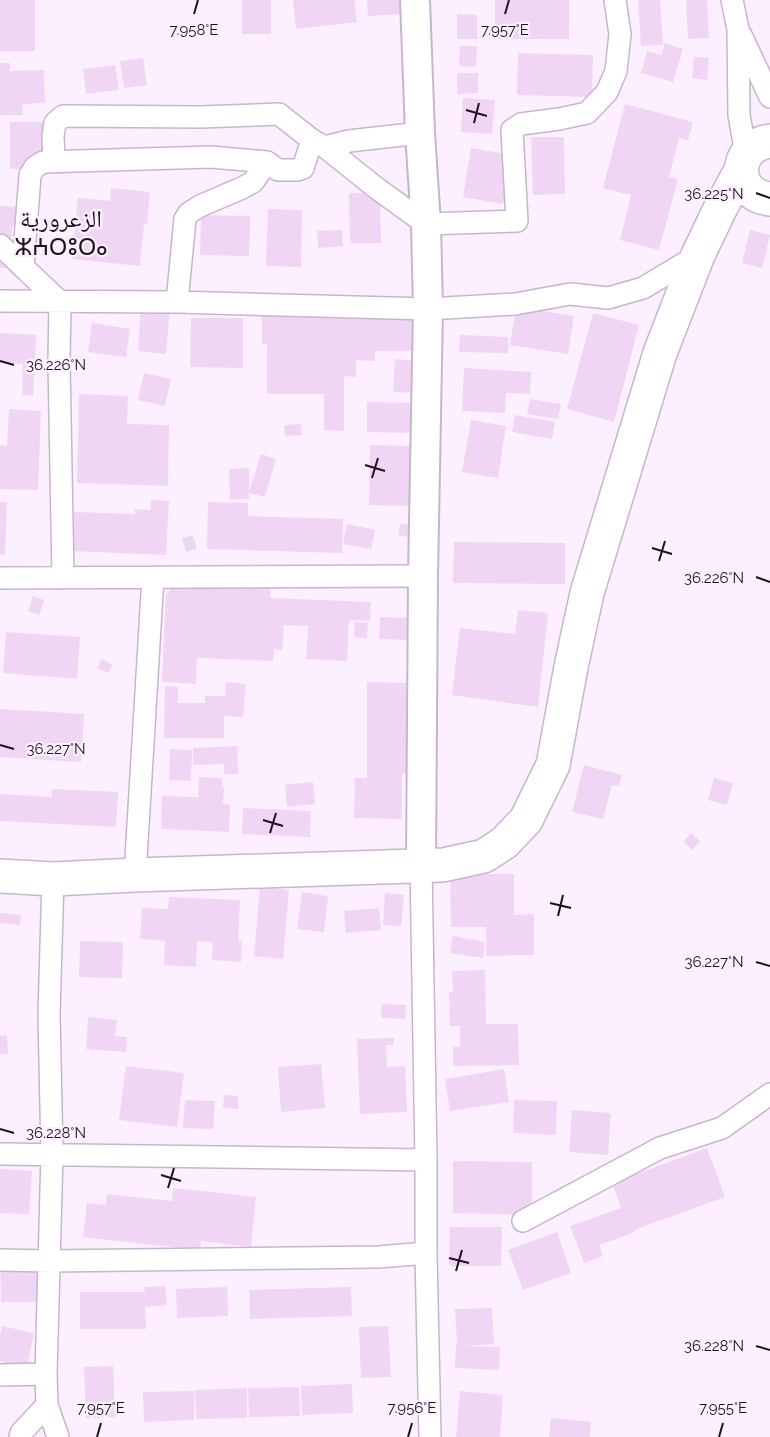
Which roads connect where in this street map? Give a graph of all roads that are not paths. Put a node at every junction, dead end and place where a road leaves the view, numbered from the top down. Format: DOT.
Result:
graph roads {
  1 [pos="415,0"];
  2 [pos="615,0"];
  3 [pos="732,0"];
  4 [pos="738,29"];
  5 [pos="770,97"];
  6 [pos="420,133"];
  7 [pos="318,144"];
  8 [pos="54,161"];
  9 [pos="267,162"];
  10 [pos="756,172"];
  11 [pos="426,224"];
  12 [pos="705,242"];
  13 [pos="0,245"];
  14 [pos="23,267"];
  15 [pos="0,301"];
  16 [pos="60,302"];
  17 [pos="177,302"];
  18 [pos="428,309"];
  19 [pos="423,576"];
  20 [pos="153,577"];
  21 [pos="0,578"];
  22 [pos="63,578"];
  23 [pos="421,865"];
  24 [pos="135,875"];
  25 [pos="0,876"];
  26 [pos="53,879"];
  27 [pos="770,1094"];
  28 [pos="0,1154"];
  29 [pos="52,1154"];
  30 [pos="426,1160"];
  31 [pos="523,1221"];
  32 [pos="426,1253"];
  33 [pos="0,1260"];
  34 [pos="50,1261"];
  35 [pos="46,1374"];
  36 [pos="0,1375"];
  37 [pos="47,1405"];
  38 [pos="20,1437"];
  39 [pos="58,1437"];
  40 [pos="430,1437"];
  1 -- 6 [label="main road"];
  2 -- 11 [label="street"];
  3 -- 4 [label="street"];
  4 -- 5 [label="street"];
  4 -- 10 [label="street"];
  6 -- 7 [label="street"];
  6 -- 11 [label="main road"];
  7 -- 8 [label="street"];
  7 -- 9 [label="street"];
  7 -- 11 [label="street"];
  8 -- 9 [label="street"];
  8 -- 14 [label="street"];
  9 -- 17 [label="street"];
  10 -- 12 [label="main road"];
  11 -- 18 [label="main road"];
  12 -- 18 [label="street"];
  12 -- 23 [label="main road"];
  13 -- 14 [label="street"];
  14 -- 16 [label="street"];
  15 -- 16 [label="street"];
  16 -- 17 [label="street"];
  16 -- 22 [label="street"];
  17 -- 18 [label="street"];
  18 -- 19 [label="main road"];
  19 -- 20 [label="street"];
  19 -- 23 [label="main road"];
  20 -- 22 [label="street"];
  20 -- 24 [label="street"];
  21 -- 22 [label="street"];
  23 -- 24 [label="main road"];
  23 -- 30 [label="street"];
  24 -- 26 [label="main road"];
  25 -- 26 [label="main road"];
  26 -- 29 [label="street"];
  27 -- 31 [label="street"];
  28 -- 29 [label="street"];
  29 -- 30 [label="street"];
  29 -- 34 [label="street"];
  30 -- 32 [label="street"];
  32 -- 34 [label="street"];
  32 -- 40 [label="street"];
  33 -- 34 [label="street"];
  34 -- 35 [label="street"];
  35 -- 36 [label="street"];
  35 -- 37 [label="street"];
  37 -- 38 [label="street"];
  37 -- 39 [label="street"];
}
